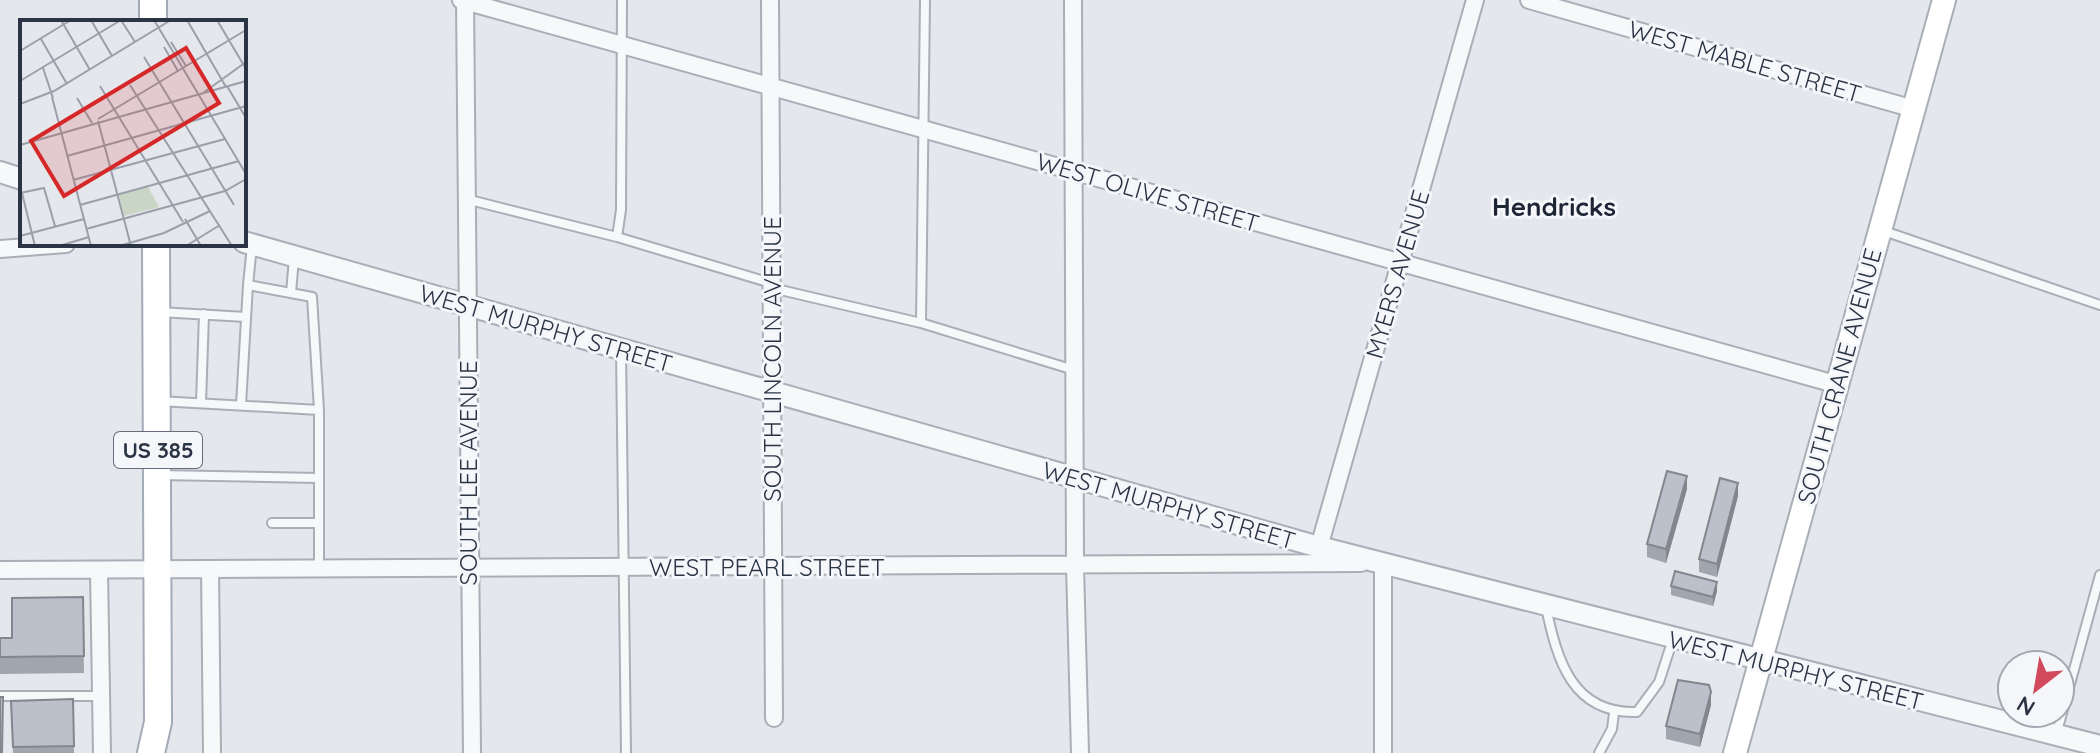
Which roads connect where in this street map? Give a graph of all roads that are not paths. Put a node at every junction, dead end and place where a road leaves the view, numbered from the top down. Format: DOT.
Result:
graph roads {
  1 [pos="464,0"];
  2 [pos="622,0"];
  3 [pos="770,0"];
  4 [pos="925,0"];
  5 [pos="1073,0"];
  6 [pos="1475,0"];
  7 [pos="1529,0"];
  8 [pos="1944,0"];
  9 [pos="622,45"];
  10 [pos="771,86"];
  11 [pos="1914,109"];
  12 [pos="926,130"];
  13 [pos="1074,171"];
  14 [pos="0,172"];
  15 [pos="20,178"];
  16 [pos="466,199"];
  17 [pos="1879,230"];
  18 [pos="617,237"];
  19 [pos="248,243"];
  20 [pos="40,246"];
  21 [pos="156,246"];
  22 [pos="0,249"];
  23 [pos="294,257"];
  24 [pos="1400,262"];
  25 [pos="248,285"];
  26 [pos="772,285"];
  27 [pos="291,293"];
  28 [pos="2100,305"];
  29 [pos="466,306"];
  30 [pos="157,311"];
  31 [pos="204,314"];
  32 [pos="246,317"];
  33 [pos="921,323"];
  34 [pos="621,350"];
  35 [pos="1074,370"];
  36 [pos="1835,384"];
  37 [pos="772,392"];
  38 [pos="158,401"];
  39 [pos="201,403"];
  40 [pos="241,405"];
  41 [pos="319,410"];
  42 [pos="159,475"];
  43 [pos="319,478"];
  44 [pos="1075,478"];
  45 [pos="272,523"];
  46 [pos="319,523"];
  47 [pos="1319,547"];
  48 [pos="1379,563"];
  49 [pos="1075,566"];
  50 [pos="626,567"];
  51 [pos="773,567"];
  52 [pos="468,568"];
  53 [pos="210,569"];
  54 [pos="319,569"];
  55 [pos="0,570"];
  56 [pos="99,570"];
  57 [pos="159,570"];
  58 [pos="2100,575"];
  59 [pos="1546,606"];
  60 [pos="1673,639"];
  61 [pos="1762,662"];
  62 [pos="0,696"];
  63 [pos="101,696"];
  64 [pos="1614,713"];
  65 [pos="774,718"];
  66 [pos="158,722"];
  67 [pos="2056,735"];
  68 [pos="2100,746"];
  69 [pos="102,753"];
  70 [pos="151,753"];
  71 [pos="165,753"];
  72 [pos="212,753"];
  73 [pos="472,753"];
  74 [pos="626,753"];
  75 [pos="1080,753"];
  76 [pos="1383,753"];
  77 [pos="1599,753"];
  78 [pos="1735,753"];
  1 -- 9 [label="street, WEST OLIVE STREET"];
  1 -- 16 [label="street, SOUTH LEE AVENUE"];
  2 -- 9 [label="lane"];
  3 -- 10 [label="street, SOUTH LINCOLN AVENUE"];
  4 -- 12 [label="lane"];
  5 -- 13 [label="street"];
  6 -- 24 [label="street, MYERS AVENUE"];
  7 -- 11 [label="street, WEST MABLE STREET"];
  8 -- 11 [label="main road, SOUTH CRANE AVENUE"];
  9 -- 10 [label="street, WEST OLIVE STREET"];
  9 -- 18 [label="lane"];
  10 -- 12 [label="street, WEST OLIVE STREET"];
  10 -- 26 [label="street, SOUTH LINCOLN AVENUE"];
  11 -- 17 [label="main road, SOUTH CRANE AVENUE"];
  12 -- 13 [label="street, WEST OLIVE STREET"];
  12 -- 33 [label="lane"];
  13 -- 24 [label="street, WEST OLIVE STREET"];
  13 -- 35 [label="street"];
  14 -- 15 [label="street"];
  16 -- 18 [label="lane"];
  16 -- 29 [label="street, SOUTH LEE AVENUE"];
  17 -- 28 [label="lane"];
  17 -- 36 [label="main road, SOUTH CRANE AVENUE"];
  18 -- 26 [label="lane"];
  19 -- 23 [label="street, WEST MURPHY STREET"];
  19 -- 25 [label="lane"];
  20 -- 22 [label="street"];
  21 -- 30 [label="main road, US 385"];
  23 -- 27 [label="lane"];
  23 -- 29 [label="street, WEST MURPHY STREET"];
  24 -- 36 [label="street, WEST OLIVE STREET"];
  24 -- 47 [label="street, MYERS AVENUE"];
  25 -- 27 [label="lane"];
  25 -- 32 [label="lane"];
  26 -- 33 [label="lane"];
  26 -- 37 [label="street, SOUTH LINCOLN AVENUE"];
  27 -- 41 [label="lane"];
  29 -- 34 [label="street, WEST MURPHY STREET"];
  29 -- 52 [label="street, SOUTH LEE AVENUE"];
  30 -- 31 [label="lane"];
  30 -- 38 [label="main road, US 385"];
  31 -- 32 [label="lane"];
  31 -- 39 [label="lane"];
  32 -- 40 [label="lane"];
  33 -- 35 [label="lane"];
  34 -- 37 [label="street, WEST MURPHY STREET"];
  34 -- 50 [label="lane"];
  35 -- 44 [label="street"];
  36 -- 61 [label="main road, SOUTH CRANE AVENUE"];
  37 -- 44 [label="street, WEST MURPHY STREET"];
  37 -- 51 [label="street, SOUTH LINCOLN AVENUE"];
  38 -- 39 [label="lane"];
  38 -- 42 [label="main road, US 385"];
  39 -- 40 [label="lane"];
  40 -- 41 [label="lane"];
  41 -- 43 [label="lane"];
  42 -- 43 [label="lane"];
  42 -- 57 [label="main road, US 385"];
  43 -- 46 [label="lane"];
  44 -- 47 [label="street, WEST MURPHY STREET"];
  44 -- 49 [label="street"];
  45 -- 46 [label="lane"];
  46 -- 54 [label="lane"];
  47 -- 48 [label="street, WEST MURPHY STREET"];
  48 -- 49 [label="street, WEST PEARL STREET"];
  48 -- 59 [label="street, WEST MURPHY STREET"];
  48 -- 76 [label="street"];
  49 -- 51 [label="street, WEST PEARL STREET"];
  49 -- 75 [label="street"];
  50 -- 51 [label="street, WEST PEARL STREET"];
  50 -- 52 [label="street, WEST PEARL STREET"];
  50 -- 74 [label="lane"];
  51 -- 65 [label="street, SOUTH LINCOLN AVENUE"];
  52 -- 54 [label="street, WEST PEARL STREET"];
  52 -- 73 [label="street, SOUTH LEE AVENUE"];
  53 -- 54 [label="street, WEST PEARL STREET"];
  53 -- 57 [label="street, WEST PEARL STREET"];
  53 -- 72 [label="street"];
  55 -- 56 [label="street, WEST PEARL STREET"];
  56 -- 57 [label="street, WEST PEARL STREET"];
  56 -- 63 [label="street"];
  57 -- 66 [label="main road, US 385"];
  58 -- 67 [label="lane"];
  59 -- 60 [label="street, WEST MURPHY STREET"];
  59 -- 64 [label="lane"];
  60 -- 61 [label="street, WEST MURPHY STREET"];
  60 -- 64 [label="lane"];
  61 -- 67 [label="street, WEST MURPHY STREET"];
  61 -- 78 [label="main road, SOUTH CRANE AVENUE"];
  62 -- 63 [label="lane"];
  63 -- 69 [label="street"];
  64 -- 77 [label="lane"];
  66 -- 70 [label="main road, US 385"];
  66 -- 71 [label="main road, US 385"];
  67 -- 68 [label="street, WEST MURPHY STREET"];
}
